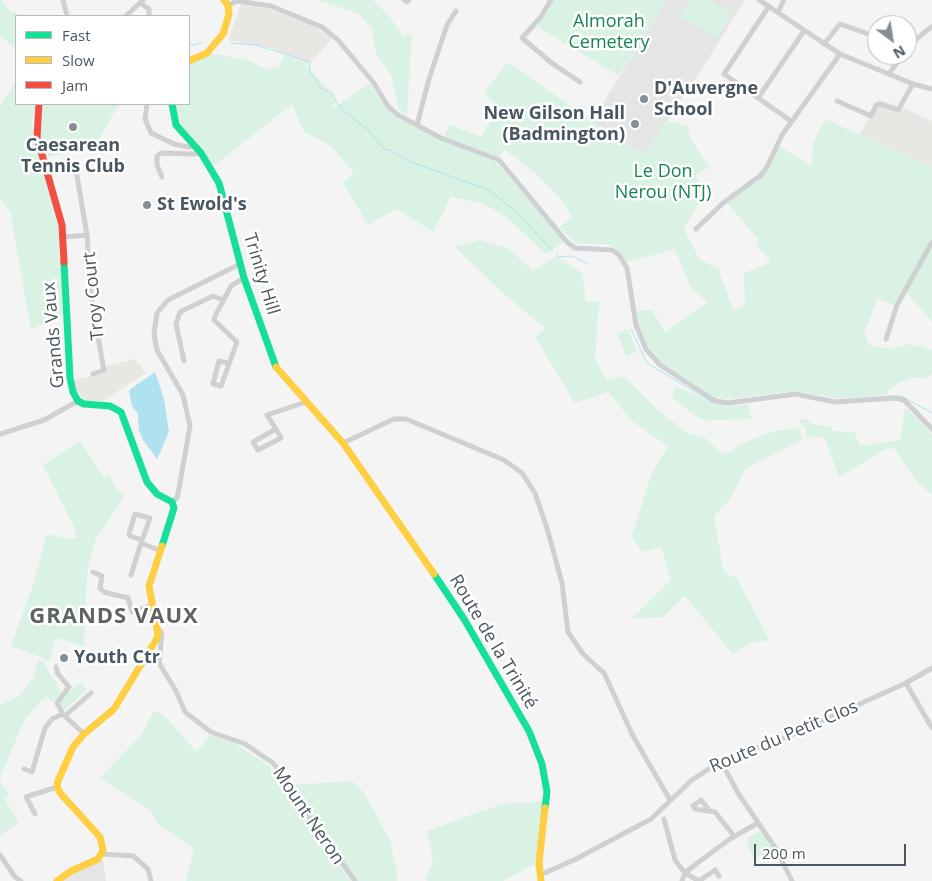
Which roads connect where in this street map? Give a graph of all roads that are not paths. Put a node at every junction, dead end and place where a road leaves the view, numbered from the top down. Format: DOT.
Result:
graph roads {
  1 [pos="63,0"];
  2 [pos="551,0"];
  3 [pos="759,0"];
  4 [pos="784,0"];
  5 [pos="142,2"];
  6 [pos="226,2"];
  7 [pos="769,6"];
  8 [pos="456,11"];
  9 [pos="778,12"];
  10 [pos="67,15"];
  11 [pos="127,15"];
  12 [pos="149,15"];
  13 [pos="931,27"];
  14 [pos="804,31"];
  15 [pos="867,33"];
  16 [pos="917,39"];
  17 [pos="824,44"];
  18 [pos="840,54"];
  19 [pos="190,61"];
  20 [pos="895,65"];
  21 [pos="889,74"];
  22 [pos="580,82"];
  23 [pos="913,84"];
  24 [pos="932,89"];
  25 [pos="758,98"];
  26 [pos="837,100"];
  27 [pos="39,105"];
  28 [pos="147,105"];
  29 [pos="172,105"];
  30 [pos="791,121"];
  31 [pos="417,125"];
  32 [pos="194,146"];
  33 [pos="201,152"];
  34 [pos="47,169"];
  35 [pos="162,177"];
  36 [pos="696,230"];
  37 [pos="87,235"];
  38 [pos="63,237"];
  39 [pos="932,242"];
  40 [pos="240,264"];
  41 [pos="244,278"];
  42 [pos="223,300"];
  43 [pos="886,339"];
  44 [pos="184,361"];
  45 [pos="228,363"];
  46 [pos="93,374"];
  47 [pos="78,401"];
  48 [pos="306,402"];
  49 [pos="276,429"];
  50 [pos="932,429"];
  51 [pos="0,434"];
  52 [pos="343,443"];
  53 [pos="172,502"];
  54 [pos="142,542"];
  55 [pos="161,551"];
  56 [pos="93,572"];
  57 [pos="131,575"];
  58 [pos="151,605"];
  59 [pos="156,627"];
  60 [pos="56,667"];
  61 [pos="932,668"];
  62 [pos="906,682"];
  63 [pos="91,693"];
  64 [pos="64,715"];
  65 [pos="932,728"];
  66 [pos="84,734"];
  67 [pos="721,761"];
  68 [pos="24,769"];
  69 [pos="58,787"];
  70 [pos="670,800"];
  71 [pos="709,810"];
  72 [pos="35,814"];
  73 [pos="664,819"];
  74 [pos="758,823"];
  75 [pos="734,836"];
  76 [pos="102,854"];
  77 [pos="0,855"];
  78 [pos="686,872"];
  79 [pos="719,876"];
  80 [pos="540,878"];
  81 [pos="21,881"];
  82 [pos="57,881"];
  83 [pos="151,881"];
  84 [pos="355,881"];
  85 [pos="682,881"];
  86 [pos="792,881"];
  1 -- 10 [label="street"];
  2 -- 22 [label="street"];
  3 -- 7 [label="street"];
  4 -- 9 [label="street"];
  5 -- 11 [label="street"];
  5 -- 12 [label="street"];
  6 -- 19 [label="main road"];
  6 -- 31 [label="street"];
  7 -- 9 [label="street"];
  7 -- 25 [label="street"];
  8 -- 31 [label="street"];
  9 -- 14 [label="street"];
  13 -- 16 [label="street"];
  14 -- 17 [label="street"];
  14 -- 25 [label="street"];
  15 -- 17 [label="street"];
  17 -- 18 [label="street"];
  18 -- 21 [label="street"];
  18 -- 30 [label="street"];
  20 -- 21 [label="street"];
  21 -- 23 [label="street"];
  23 -- 24 [label="street"];
  23 -- 26 [label="street"];
  25 -- 30 [label="street"];
  27 -- 34 [label="main road, Grands Vaux"];
  28 -- 32 [label="street"];
  29 -- 32 [label="main road, Trinity Hill"];
  30 -- 36 [label="street"];
  31 -- 50 [label="street"];
  32 -- 33 [label="main road, Trinity Hill"];
  33 -- 35 [label="street"];
  33 -- 40 [label="main road, Trinity Hill"];
  34 -- 37 [label="street"];
  34 -- 38 [label="main road, Grands Vaux"];
  37 -- 38 [label="street, Troy Court"];
  37 -- 46 [label="street, Troy Court"];
  38 -- 47 [label="main road, Grands Vaux"];
  39 -- 43 [label="street"];
  40 -- 41 [label="main road, Trinity Hill"];
  40 -- 53 [label="street"];
  41 -- 42 [label="street"];
  41 -- 48 [label="main road, Trinity Hill"];
  42 -- 44 [label="street"];
  42 -- 45 [label="street"];
  45 -- 45 [label="street"];
  47 -- 51 [label="street"];
  47 -- 53 [label="main road, Grands Vaux"];
  48 -- 49 [label="street"];
  48 -- 52 [label="main road, Trinity Hill"];
  49 -- 49 [label="street"];
  52 -- 70 [label="street"];
  52 -- 80 [label="main road, Route de la Trinité"];
  53 -- 55 [label="main road"];
  54 -- 54 [label="street"];
  54 -- 55 [label="street"];
  54 -- 57 [label="street"];
  55 -- 58 [label="main road"];
  56 -- 58 [label="street"];
  58 -- 59 [label="main road"];
  59 -- 66 [label="main road"];
  59 -- 84 [label="street, Mount Neron"];
  60 -- 64 [label="street"];
  61 -- 62 [label="street, Route du Petit Clos"];
  62 -- 65 [label="street"];
  62 -- 67 [label="street, Route du Petit Clos"];
  63 -- 64 [label="street"];
  64 -- 66 [label="street"];
  64 -- 68 [label="street"];
  66 -- 69 [label="main road"];
  67 -- 70 [label="street, Route du Petit Clos"];
  67 -- 74 [label="street"];
  69 -- 72 [label="street"];
  69 -- 76 [label="main road"];
  70 -- 80 [label="street, Route du Petit Clos"];
  71 -- 75 [label="street"];
  73 -- 78 [label="street"];
  74 -- 75 [label="street"];
  74 -- 86 [label="street"];
  75 -- 78 [label="street"];
  76 -- 82 [label="main road"];
  76 -- 83 [label="street"];
  77 -- 81 [label="street"];
  78 -- 79 [label="street"];
  78 -- 85 [label="street"];
}
